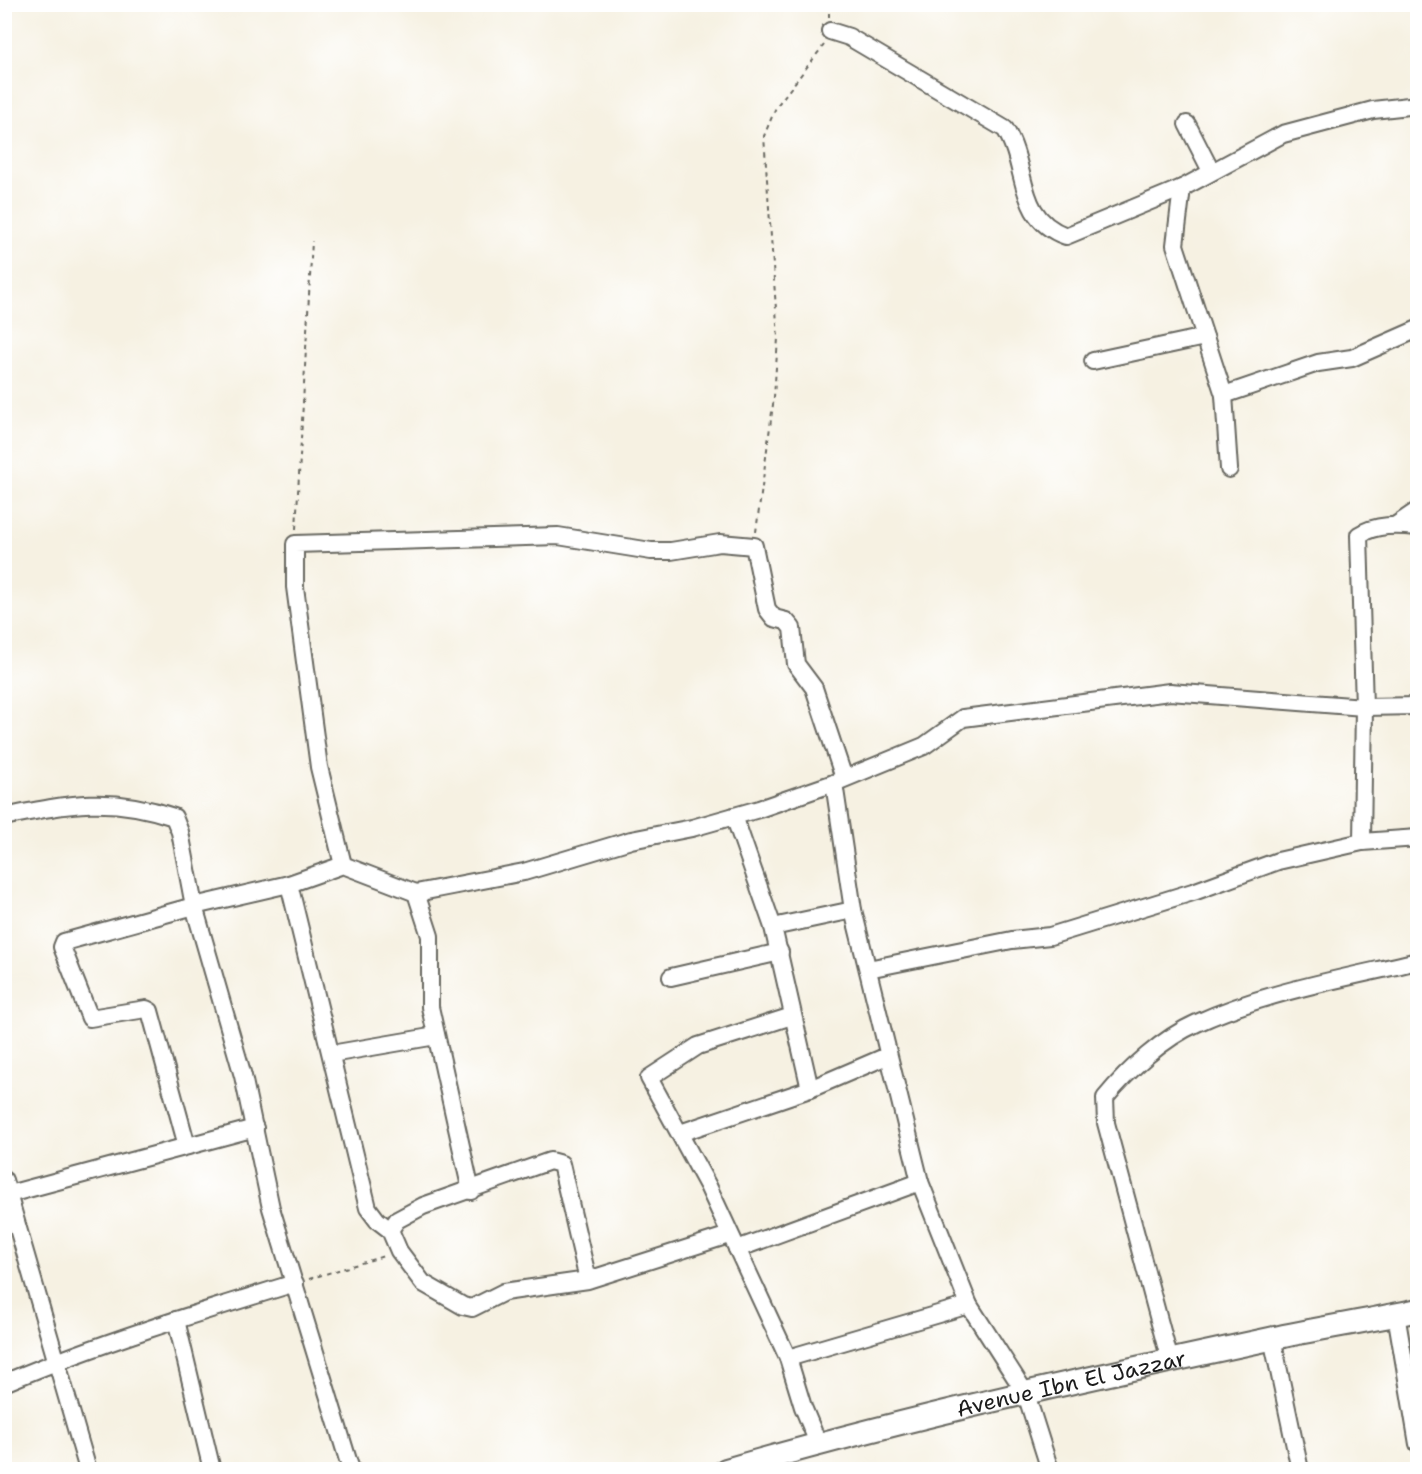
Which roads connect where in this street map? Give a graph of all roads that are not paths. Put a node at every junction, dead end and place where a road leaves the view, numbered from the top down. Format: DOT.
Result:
graph roads {
  1 [pos="830,31"];
  2 [pos="1418,105"];
  3 [pos="1187,124"];
  4 [pos="1211,171"];
  5 [pos="1182,188"];
  6 [pos="1418,329"];
  7 [pos="1205,336"];
  8 [pos="1093,361"];
  9 [pos="1224,395"];
  10 [pos="1229,469"];
  11 [pos="1418,510"];
  12 [pos="1396,525"];
  13 [pos="1418,527"];
  14 [pos="1418,706"];
  15 [pos="1364,707"];
  16 [pos="839,780"];
  17 [pos="734,816"];
  18 [pos="4,818"];
  19 [pos="1418,838"];
  20 [pos="1362,842"];
  21 [pos="343,865"];
  22 [pos="289,884"];
  23 [pos="416,893"];
  24 [pos="194,906"];
  25 [pos="853,910"];
  26 [pos="773,927"];
  27 [pos="780,952"];
  28 [pos="1418,961"];
  29 [pos="868,969"];
  30 [pos="671,977"];
  31 [pos="792,1016"];
  32 [pos="436,1036"];
  33 [pos="331,1054"];
  34 [pos="887,1056"];
  35 [pos="810,1089"];
  36 [pos="255,1128"];
  37 [pos="680,1133"];
  38 [pos="187,1146"];
  39 [pos="920,1182"];
  40 [pos="7,1187"];
  41 [pos="471,1191"];
  42 [pos="390,1230"];
  43 [pos="733,1242"];
  44 [pos="588,1280"];
  45 [pos="295,1283"];
  46 [pos="969,1305"];
  47 [pos="1407,1312"];
  48 [pos="176,1320"];
  49 [pos="1272,1338"];
  50 [pos="788,1358"];
  51 [pos="58,1360"];
  52 [pos="1170,1361"];
  53 [pos="4,1383"];
  54 [pos="1026,1394"];
  55 [pos="819,1443"];
  56 [pos="1418,1444"];
  57 [pos="88,1470"];
  58 [pos="212,1470"];
  59 [pos="351,1470"];
  60 [pos="726,1470"];
  61 [pos="1050,1470"];
  62 [pos="1300,1470"];
  1 -- 5 [label="street"];
  2 -- 4 [label="street"];
  3 -- 4 [label="street"];
  4 -- 5 [label="street"];
  5 -- 7 [label="street"];
  6 -- 9 [label="street"];
  7 -- 8 [label="street"];
  7 -- 9 [label="street"];
  9 -- 10 [label="street"];
  11 -- 12 [label="street"];
  12 -- 13 [label="street"];
  12 -- 15 [label="street"];
  14 -- 15 [label="street"];
  15 -- 16 [label="street"];
  15 -- 20 [label="street"];
  16 -- 17 [label="street"];
  16 -- 21 [label="street"];
  16 -- 25 [label="street"];
  17 -- 23 [label="street"];
  17 -- 26 [label="street"];
  18 -- 24 [label="street"];
  19 -- 20 [label="street"];
  20 -- 29 [label="street"];
  21 -- 22 [label="street"];
  21 -- 23 [label="street"];
  22 -- 24 [label="street"];
  22 -- 33 [label="street"];
  23 -- 32 [label="street"];
  24 -- 36 [label="street"];
  24 -- 38 [label="street"];
  25 -- 26 [label="street"];
  25 -- 29 [label="street"];
  26 -- 27 [label="street"];
  27 -- 30 [label="street"];
  27 -- 31 [label="street"];
  28 -- 52 [label="street"];
  29 -- 34 [label="street"];
  31 -- 35 [label="street"];
  31 -- 37 [label="street"];
  32 -- 33 [label="street"];
  32 -- 41 [label="street"];
  33 -- 42 [label="street"];
  34 -- 35 [label="street"];
  34 -- 39 [label="street"];
  35 -- 37 [label="street"];
  36 -- 38 [label="street"];
  36 -- 45 [label="street"];
  37 -- 43 [label="street"];
  38 -- 40 [label="street"];
  39 -- 43 [label="street"];
  39 -- 46 [label="street"];
  40 -- 51 [label="street"];
  41 -- 42 [label="street"];
  41 -- 44 [label="street"];
  42 -- 44 [label="street"];
  43 -- 44 [label="street"];
  43 -- 50 [label="street"];
  45 -- 48 [label="street"];
  45 -- 59 [label="street"];
  46 -- 50 [label="street"];
  46 -- 54 [label="street"];
  47 -- 49 [label="main road, Avenue Ibn El Jazzar"];
  47 -- 56 [label="street"];
  48 -- 51 [label="street"];
  48 -- 58 [label="street"];
  49 -- 52 [label="main road, Avenue Ibn El Jazzar"];
  49 -- 62 [label="street"];
  50 -- 55 [label="street"];
  51 -- 53 [label="street"];
  51 -- 57 [label="street"];
  52 -- 54 [label="main road, Avenue Ibn El Jazzar"];
  54 -- 55 [label="main road, Avenue Ibn El Jazzar"];
  54 -- 61 [label="street"];
  55 -- 60 [label="main road, Avenue Ibn El Jazzar"];
}
